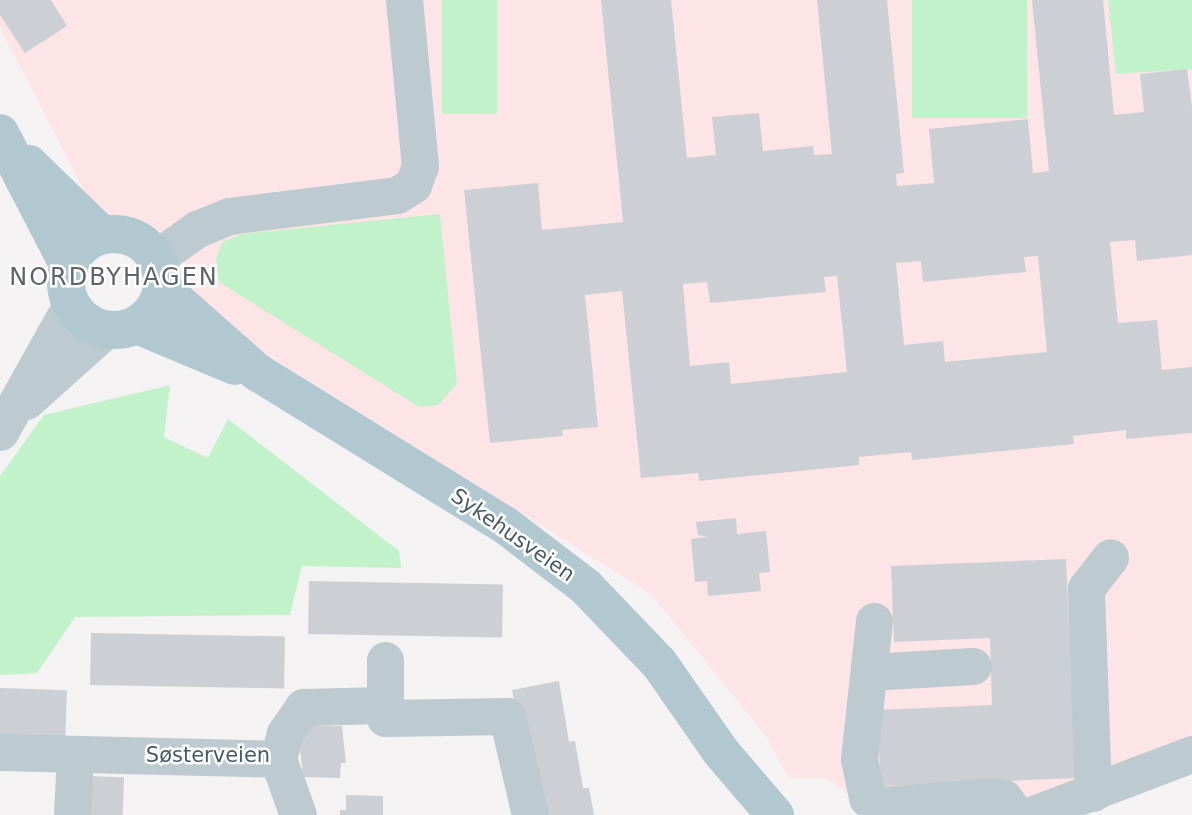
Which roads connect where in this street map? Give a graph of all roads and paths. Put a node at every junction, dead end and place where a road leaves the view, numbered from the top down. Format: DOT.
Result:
graph roads {
  1 [pos="404,0"];
  2 [pos="5,140"];
  3 [pos="102,235"];
  4 [pos="69,266"];
  5 [pos="159,273"];
  6 [pos="71,305"];
  7 [pos="121,328"];
  8 [pos="257,372"];
  9 [pos="8,420"];
  10 [pos="1110,557"];
  11 [pos="874,621"];
  12 [pos="385,660"];
  13 [pos="973,666"];
  14 [pos="869,672"];
  15 [pos="385,705"];
  16 [pos="0,752"];
  17 [pos="721,752"];
  18 [pos="75,754"];
  19 [pos="1192,754"];
  20 [pos="278,758"];
  21 [pos="1093,793"];
  22 [pos="72,815"];
  23 [pos="298,815"];
  24 [pos="530,815"];
  25 [pos="741,815"];
  26 [pos="775,815"];
  27 [pos="1016,815"];
  28 [pos="1031,815"];
  1 -- 5 [label="street"];
  2 -- 3 [label="main road"];
  2 -- 4 [label="main road"];
  3 -- 4 [label="main road"];
  3 -- 5 [label="main road"];
  4 -- 6 [label="main road"];
  5 -- 7 [label="main road"];
  5 -- 8 [label="main road, Sykehusveien"];
  6 -- 7 [label="main road"];
  6 -- 9 [label="street"];
  7 -- 8 [label="main road, Sykehusveien"];
  7 -- 9 [label="street"];
  8 -- 17 [label="main road, Sykehusveien"];
  10 -- 21 [label="street"];
  11 -- 14 [label="street"];
  12 -- 15 [label="street"];
  13 -- 14 [label="street"];
  14 -- 27 [label="street"];
  15 -- 20 [label="street, Søsterveien"];
  15 -- 24 [label="street"];
  16 -- 18 [label="street, Søsterveien"];
  17 -- 25 [label="main road, Sykehusveien"];
  17 -- 26 [label="main road, Sykehusveien"];
  18 -- 20 [label="street, Søsterveien"];
  18 -- 22 [label="street"];
  19 -- 21 [label="street"];
  20 -- 23 [label="street"];
  21 -- 28 [label="street"];
}
